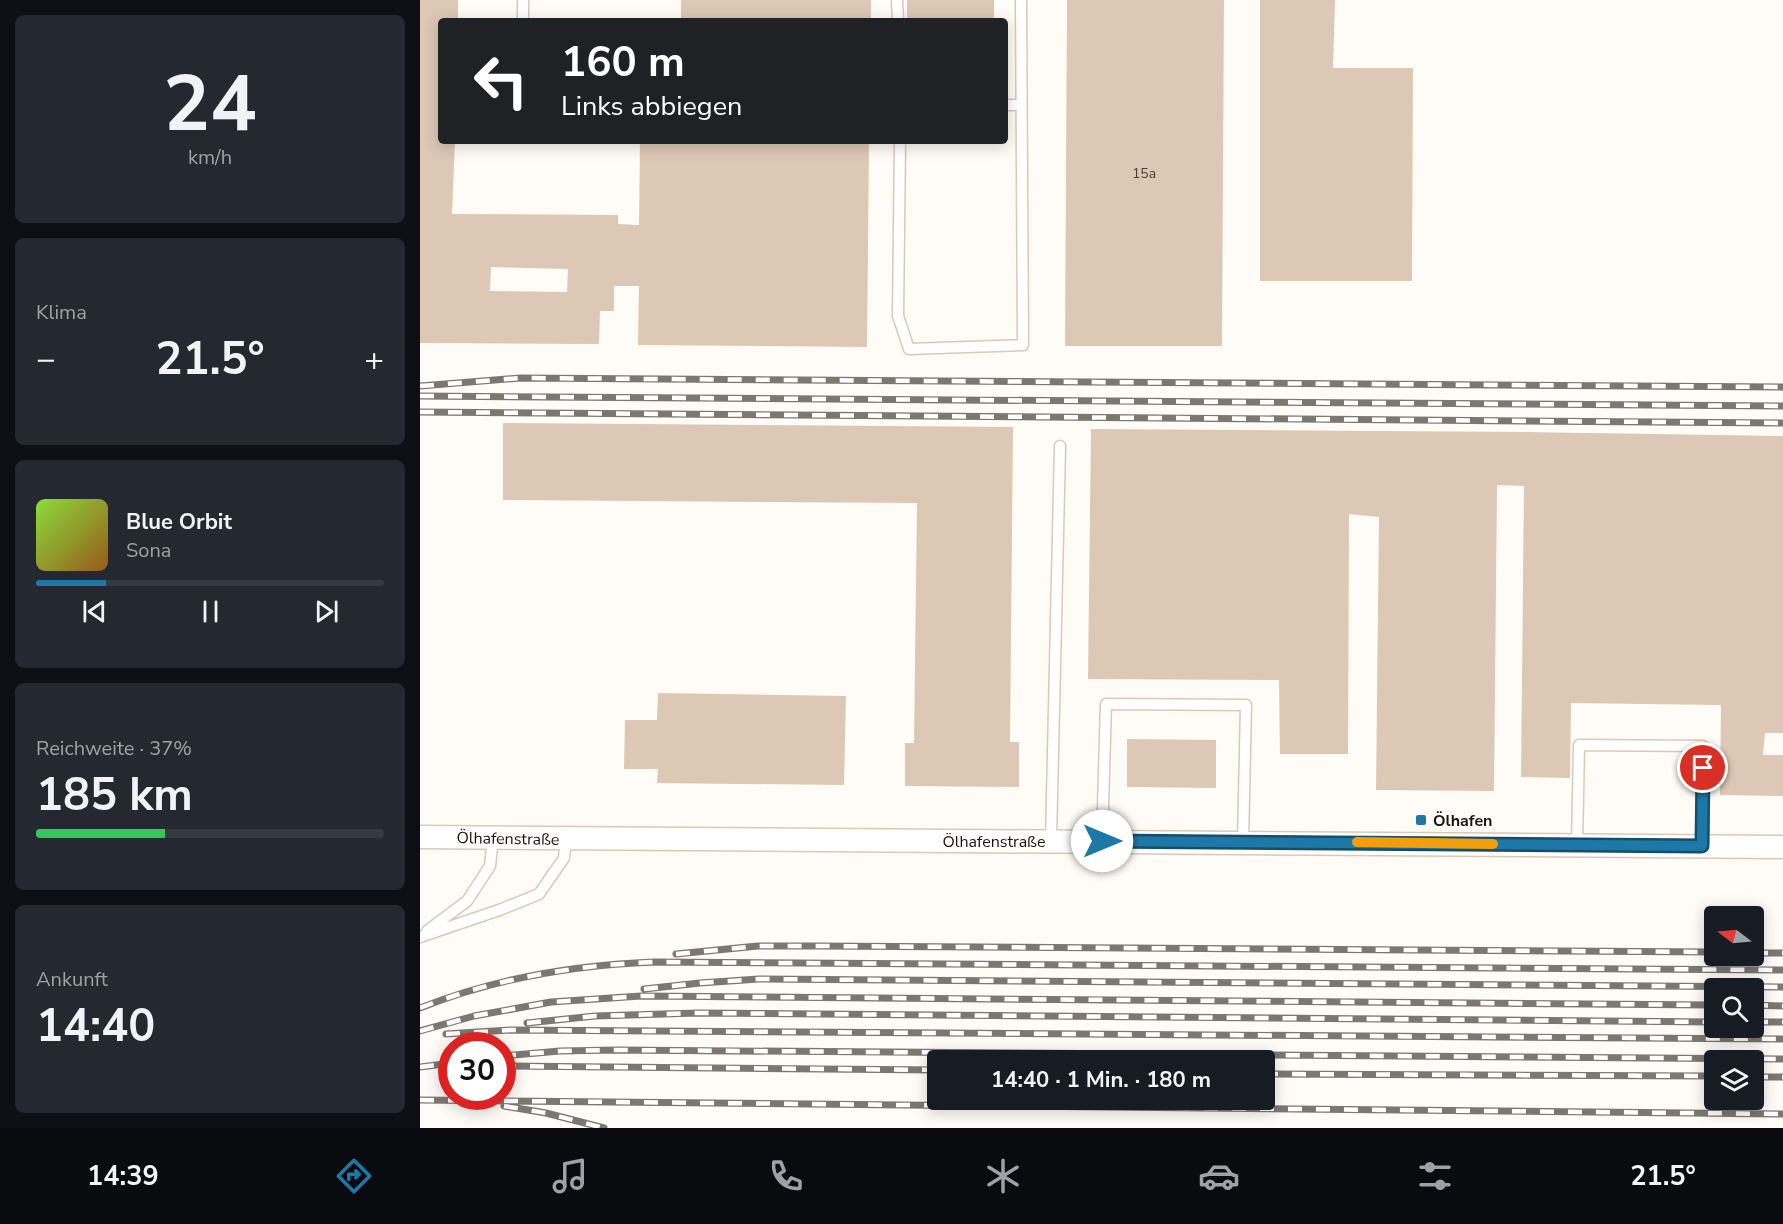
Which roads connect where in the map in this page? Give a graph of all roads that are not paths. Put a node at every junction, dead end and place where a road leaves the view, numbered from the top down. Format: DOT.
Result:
graph roads {
  1 [pos="523,0"];
  2 [pos="897,0"];
  3 [pos="1021,0"];
  4 [pos="523,18"];
  5 [pos="898,18"];
  6 [pos="1008,105"];
  7 [pos="1021,105"];
  8 [pos="900,144"];
  9 [pos="1060,446"];
  10 [pos="420,837"];
  11 [pos="493,838"];
  12 [pos="566,839"];
  13 [pos="1051,841"];
  14 [pos="1102,841"];
  15 [pos="1243,842"];
  16 [pos="1577,845"];
  17 [pos="1702,846"];
  18 [pos="1783,847"];
  19 [pos="420,936"];
  1 -- 4 [label="lane"];
  2 -- 5 [label="lane"];
  3 -- 7 [label="lane"];
  6 -- 7 [label="lane"];
  7 -- 8 [label="lane"];
  9 -- 13 [label="lane"];
  10 -- 11 [label="street, Ölhafenstraße"];
  11 -- 12 [label="street, Ölhafenstraße"];
  11 -- 19 [label="lane"];
  12 -- 13 [label="street, Ölhafenstraße"];
  12 -- 19 [label="lane"];
  13 -- 14 [label="street, Ölhafenstraße"];
  14 -- 15 [label="street, Ölhafenstraße"];
  14 -- 15 [label="lane"];
  15 -- 16 [label="street, Ölhafenstraße"];
  16 -- 17 [label="street, Ölhafenstraße"];
  16 -- 17 [label="lane"];
  17 -- 18 [label="street, Ölhafenstraße"];
}
